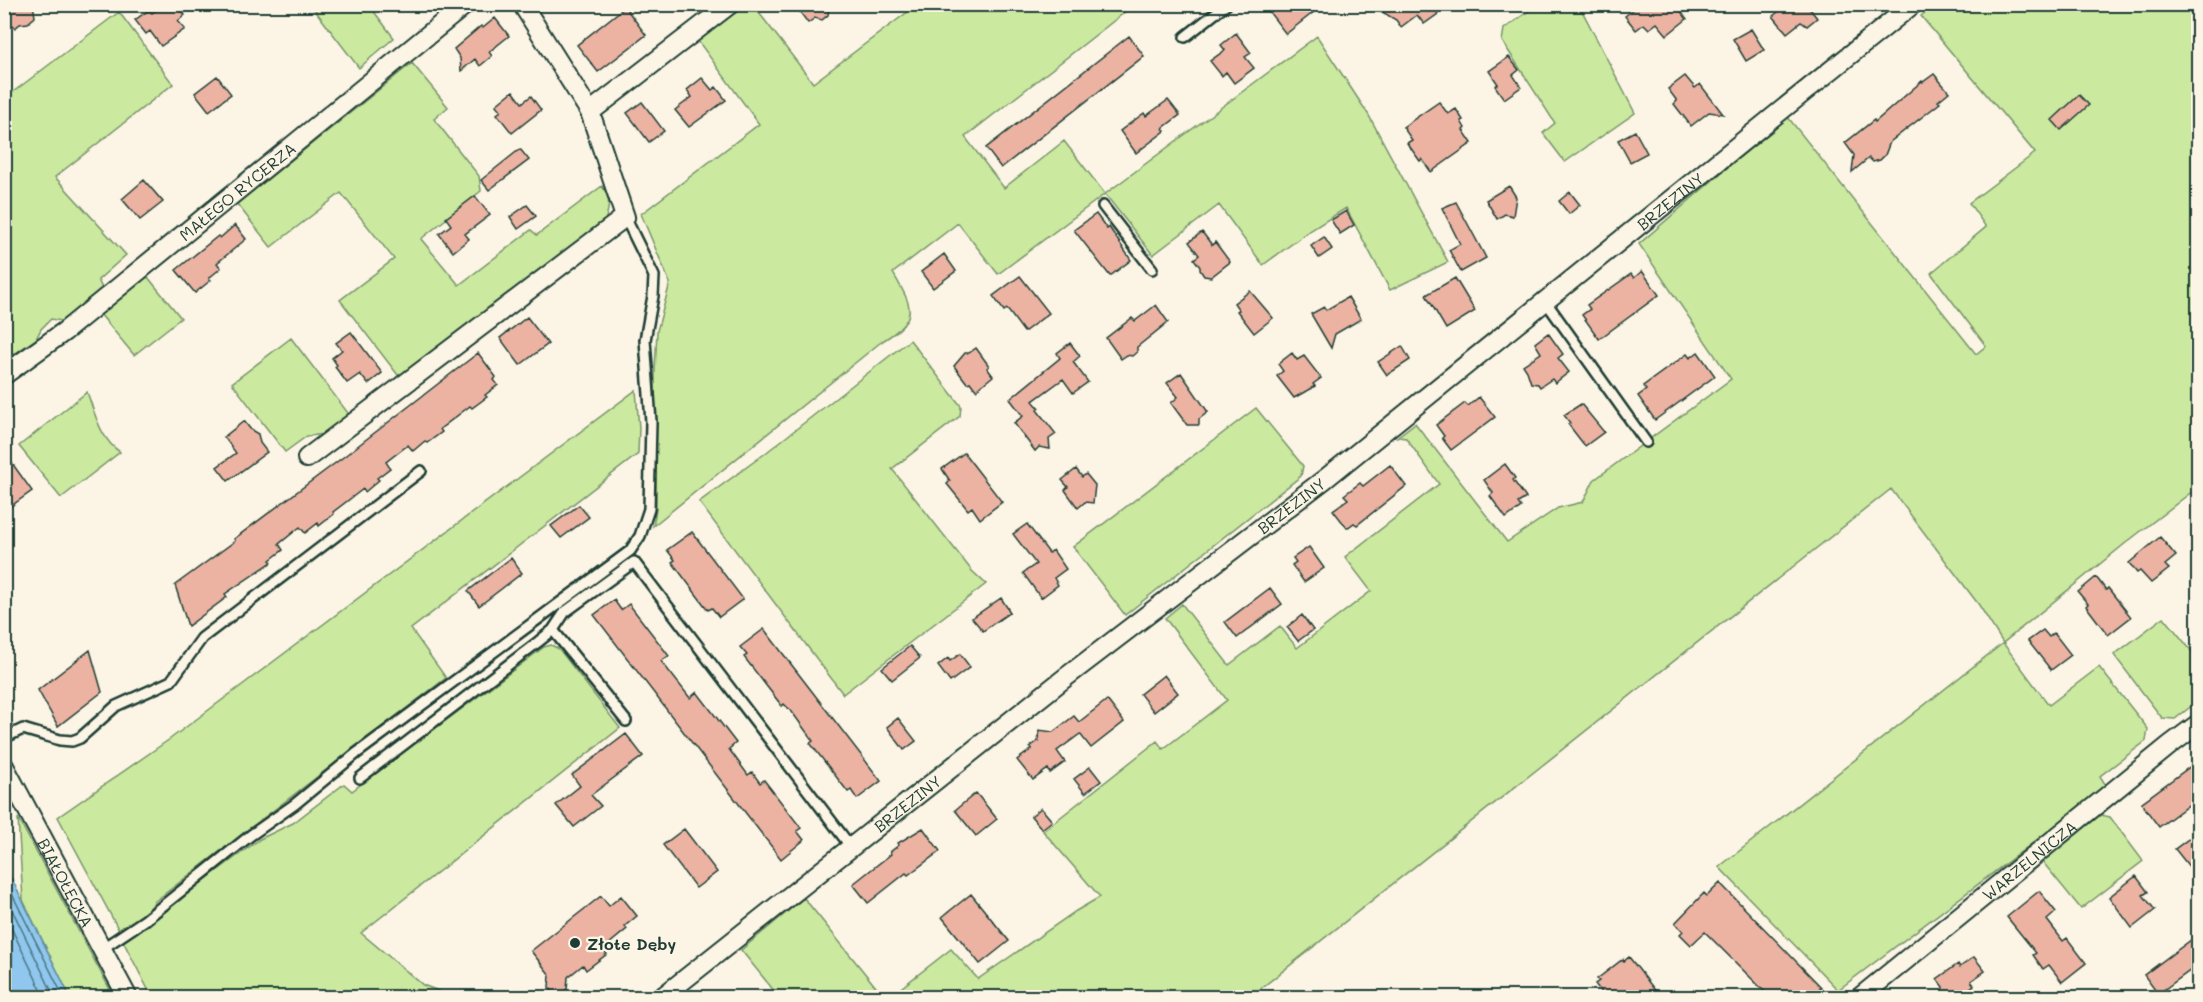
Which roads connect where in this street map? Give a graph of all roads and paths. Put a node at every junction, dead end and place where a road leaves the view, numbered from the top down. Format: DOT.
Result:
graph roads {
  1 [pos="466,4"];
  2 [pos="522,4"];
  3 [pos="730,4"];
  4 [pos="1227,4"];
  5 [pos="1913,4"];
  6 [pos="1185,37"];
  7 [pos="590,112"];
  8 [pos="1103,206"];
  9 [pos="625,217"];
  10 [pos="1152,269"];
  11 [pos="1546,302"];
  12 [pos="4,375"];
  13 [pos="1646,442"];
  14 [pos="308,458"];
  15 [pos="422,471"];
  16 [pos="553,630"];
  17 [pos="626,721"];
  18 [pos="2199,724"];
  19 [pos="4,738"];
  20 [pos="4,766"];
  21 [pos="360,778"];
  22 [pos="851,847"];
  23 [pos="103,948"];
  24 [pos="128,998"];
  25 [pos="661,998"];
  26 [pos="1859,998"];
  1 -- 12 [label="street, MAŁEGO RYCERZA"];
  2 -- 7 [label="street"];
  3 -- 7 [label="street"];
  4 -- 6 [label="lane"];
  5 -- 11 [label="street, BRZEZINY"];
  7 -- 9 [label="street"];
  8 -- 10 [label="lane"];
  9 -- 14 [label="street"];
  9 -- 23 [label="lane"];
  11 -- 13 [label="lane"];
  11 -- 22 [label="street, BRZEZINY"];
  15 -- 19 [label="lane"];
  16 -- 17 [label="lane"];
  16 -- 21 [label="lane"];
  16 -- 22 [label="lane"];
  18 -- 26 [label="street, WARZELNICZA"];
  20 -- 23 [label="street, BIAŁOŁĘCKA"];
  22 -- 25 [label="street, BRZEZINY"];
  23 -- 24 [label="street, BIAŁOŁĘCKA"];
}
